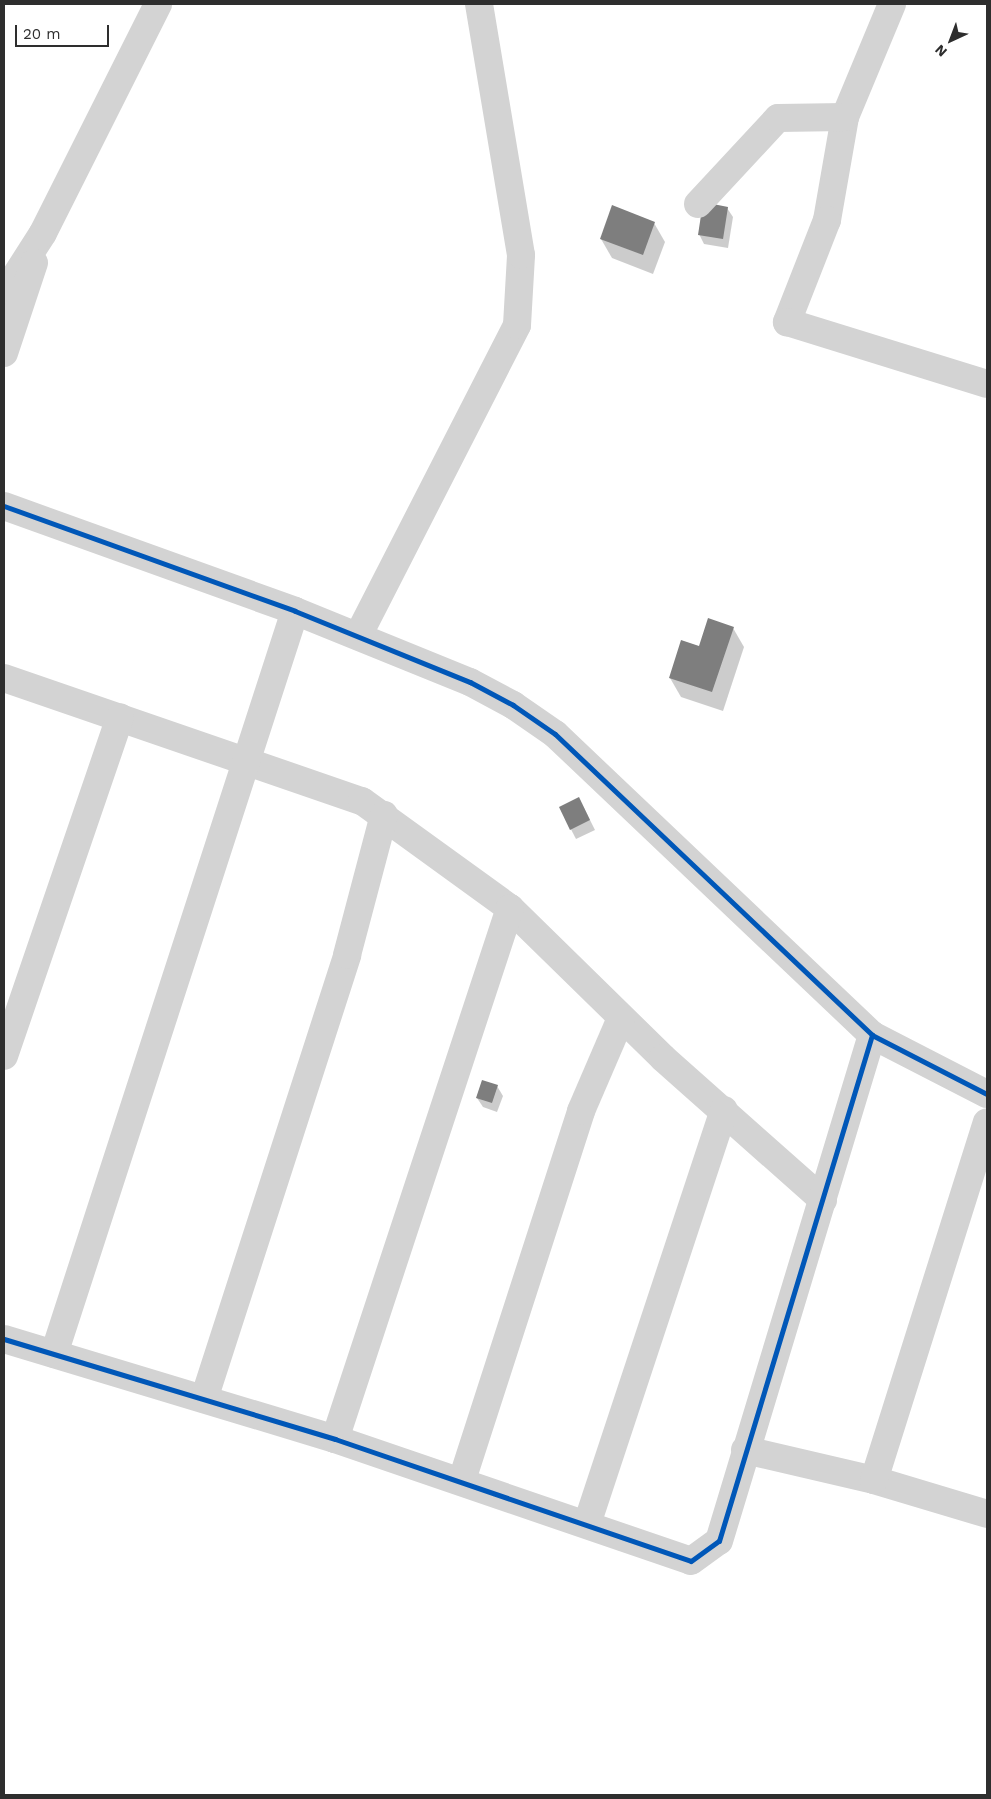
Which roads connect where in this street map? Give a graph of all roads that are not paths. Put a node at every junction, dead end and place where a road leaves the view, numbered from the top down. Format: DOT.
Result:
graph roads {
  1 [pos="158,4"];
  2 [pos="479,4"];
  3 [pos="892,4"];
  4 [pos="845,117"];
  5 [pos="698,204"];
  6 [pos="43,232"];
  7 [pos="4,294"];
  8 [pos="4,353"];
  9 [pos="987,384"];
  10 [pos="4,506"];
  11 [pos="295,611"];
  12 [pos="358,636"];
  13 [pos="4,678"];
  14 [pos="120,717"];
  15 [pos="246,758"];
  16 [pos="384,815"];
  17 [pos="510,908"];
  18 [pos="621,1018"];
  19 [pos="872,1035"];
  20 [pos="4,1056"];
  21 [pos="987,1094"];
  22 [pos="724,1110"];
  23 [pos="987,1122"];
  24 [pos="823,1200"];
  25 [pos="4,1339"];
  26 [pos="54,1354"];
  27 [pos="204,1399"];
  28 [pos="335,1439"];
  29 [pos="745,1450"];
  30 [pos="462,1480"];
  31 [pos="874,1480"];
  32 [pos="987,1514"];
  33 [pos="587,1524"];
  1 -- 6 [label="street"];
  2 -- 12 [label="street"];
  3 -- 4 [label="street"];
  4 -- 5 [label="street"];
  4 -- 9 [label="street"];
  6 -- 7 [label="street"];
  6 -- 8 [label="street"];
  10 -- 11 [label="street"];
  11 -- 12 [label="street"];
  11 -- 15 [label="street"];
  12 -- 19 [label="street"];
  13 -- 14 [label="street"];
  14 -- 15 [label="street"];
  14 -- 20 [label="street"];
  15 -- 16 [label="street"];
  15 -- 26 [label="street"];
  16 -- 17 [label="street"];
  16 -- 27 [label="street"];
  17 -- 18 [label="street"];
  17 -- 28 [label="street"];
  18 -- 22 [label="street"];
  18 -- 30 [label="street"];
  19 -- 21 [label="street"];
  19 -- 24 [label="street"];
  22 -- 24 [label="street"];
  22 -- 33 [label="street"];
  23 -- 31 [label="street"];
  24 -- 29 [label="street"];
  25 -- 26 [label="street"];
  26 -- 27 [label="street"];
  27 -- 28 [label="street"];
  28 -- 30 [label="street"];
  29 -- 31 [label="street"];
  29 -- 33 [label="street"];
  30 -- 33 [label="street"];
  31 -- 32 [label="street"];
}
